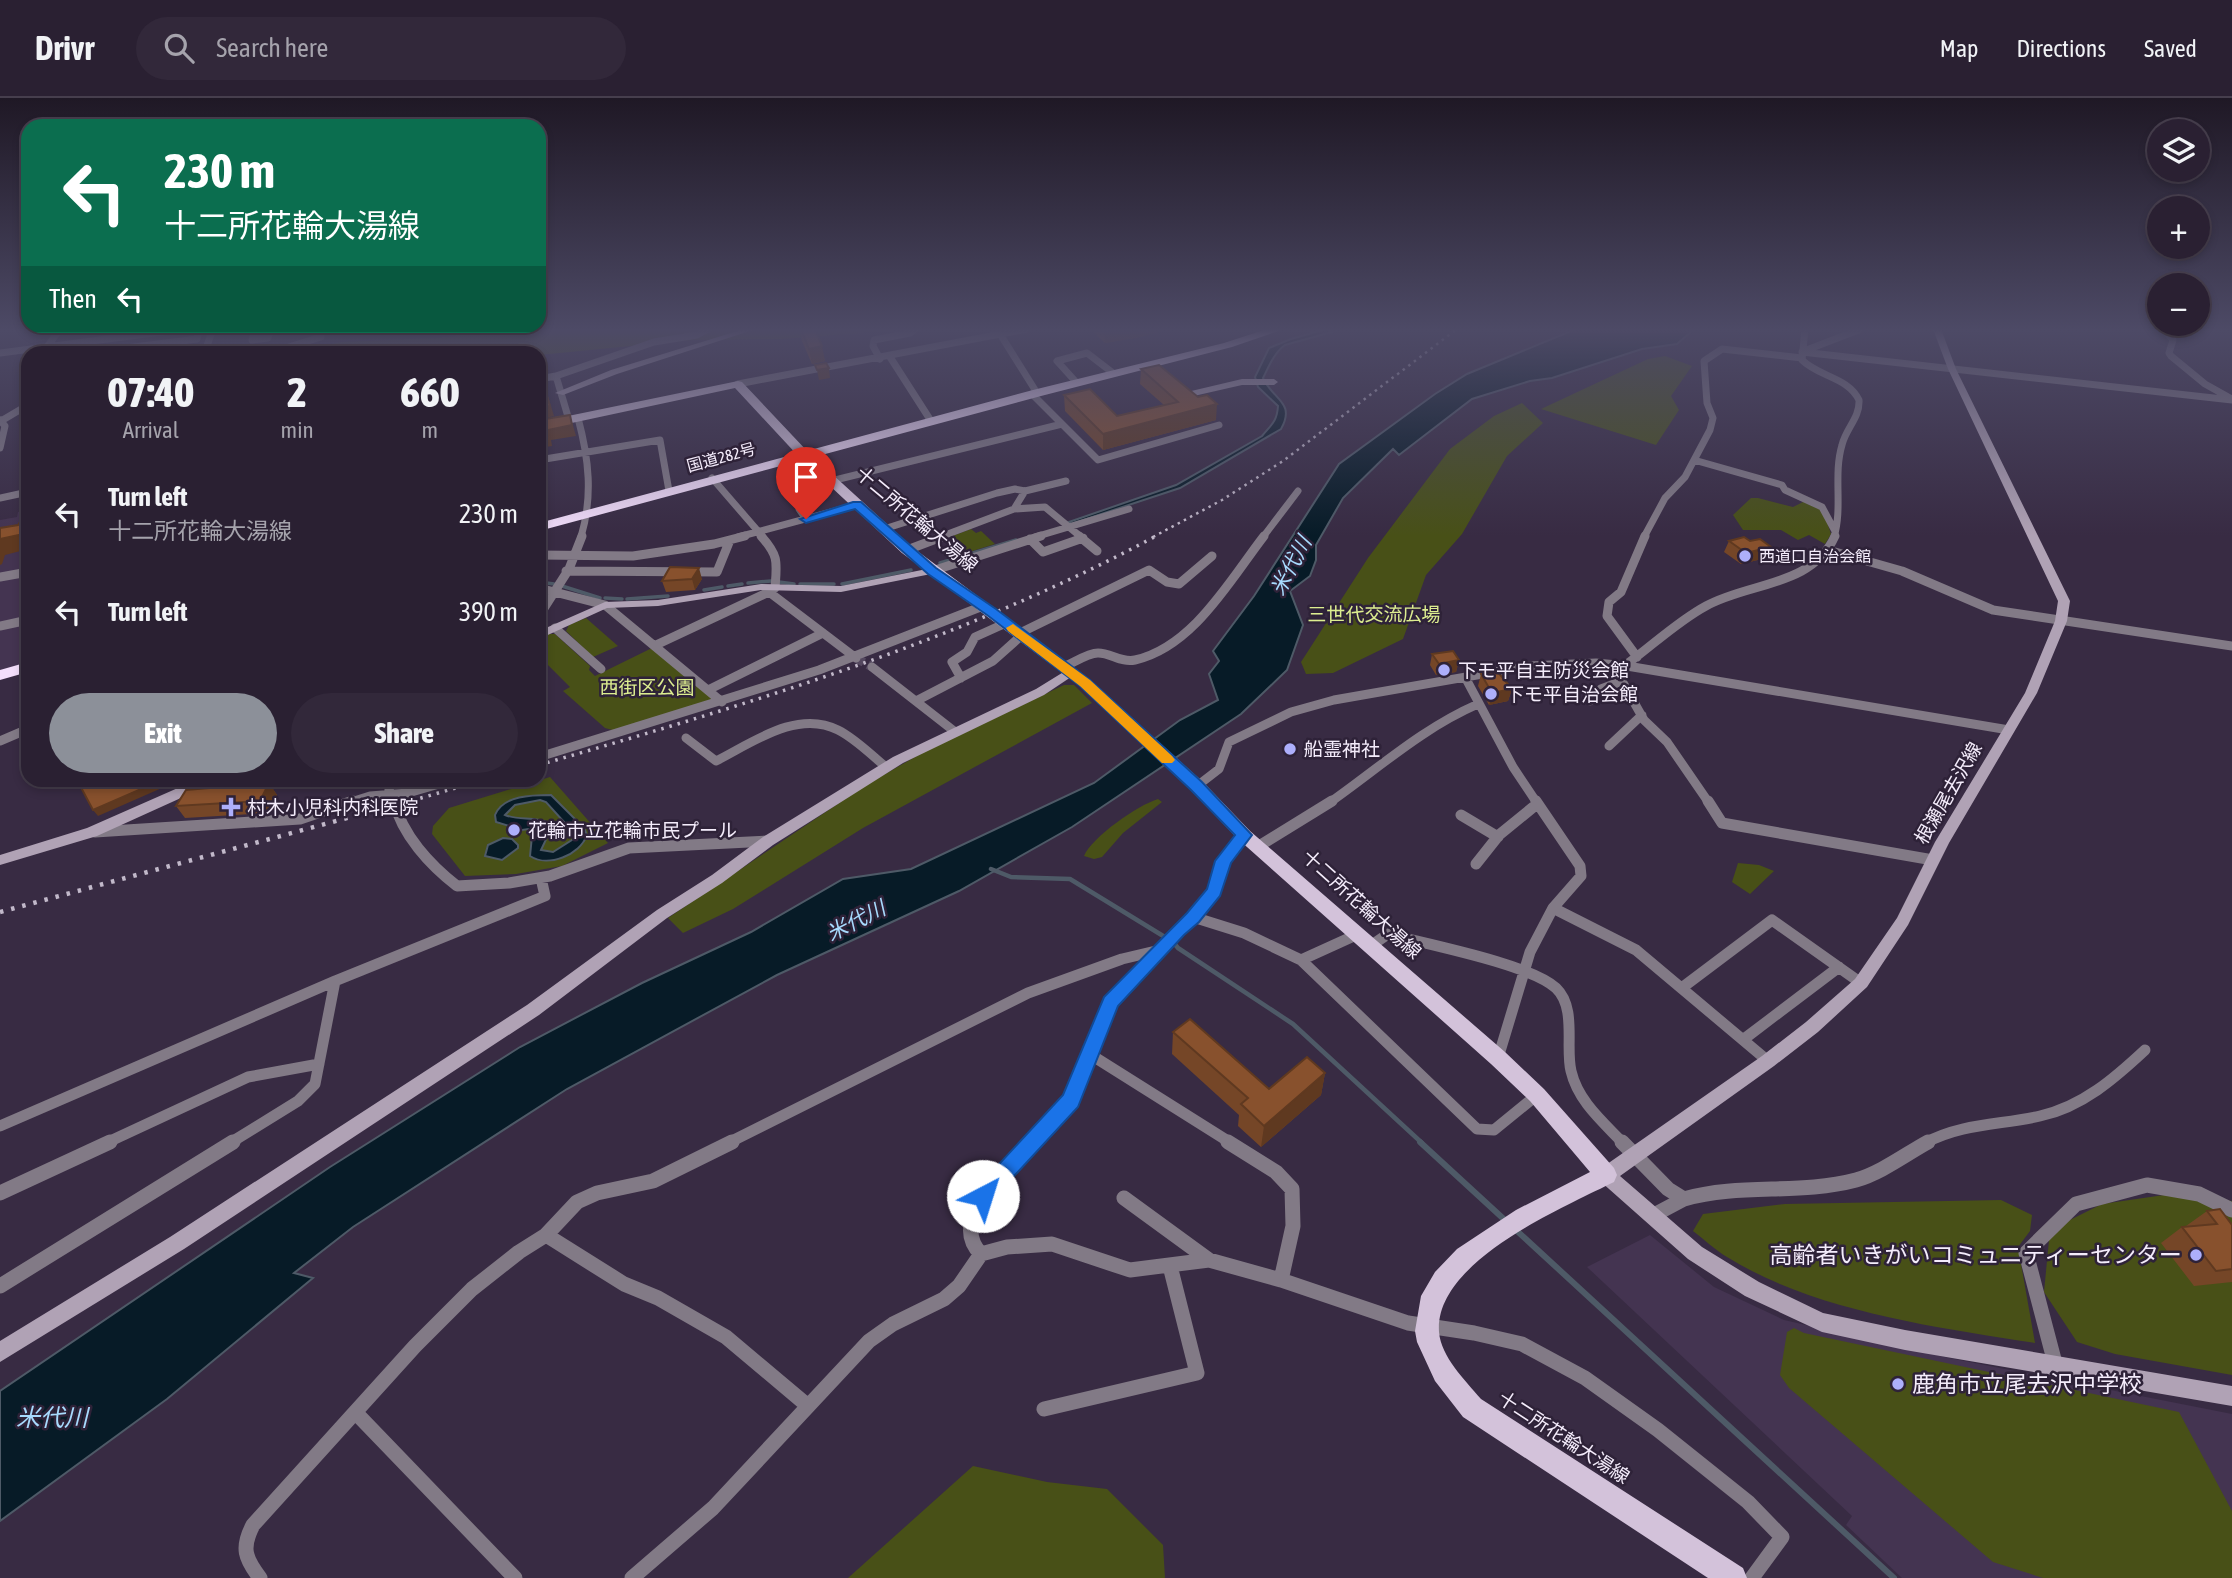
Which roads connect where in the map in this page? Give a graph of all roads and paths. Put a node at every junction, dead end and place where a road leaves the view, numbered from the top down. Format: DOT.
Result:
graph roads {
  1 [pos="563,398"];
  2 [pos="672,398"];
  3 [pos="751,398"];
  4 [pos="916,398"];
  5 [pos="1016,398"];
  6 [pos="1039,398"];
  7 [pos="1707,398"];
  8 [pos="1858,398"];
  9 [pos="1966,398"];
  10 [pos="21,409"];
  11 [pos="573,419"];
  12 [pos="0,421"];
  13 [pos="931,421"];
  14 [pos="546,425"];
  15 [pos="1062,425"];
  16 [pos="1219,425"];
  17 [pos="0,448"];
  18 [pos="588,451"];
  19 [pos="804,455"];
  20 [pos="546,459"];
  21 [pos="1694,460"];
  22 [pos="712,478"];
  23 [pos="831,481"];
  24 [pos="1066,481"];
  25 [pos="669,491"];
  26 [pos="1025,491"];
  27 [pos="1298,491"];
  28 [pos="1044,493"];
  29 [pos="21,494"];
  30 [pos="800,494"];
  31 [pos="0,498"];
  32 [pos="857,505"];
  33 [pos="1045,507"];
  34 [pos="1014,509"];
  35 [pos="1129,509"];
  36 [pos="590,513"];
  37 [pos="806,519"];
  38 [pos="1067,524"];
  39 [pos="546,525"];
  40 [pos="884,529"];
  41 [pos="1835,531"];
  42 [pos="757,533"];
  43 [pos="1030,538"];
  44 [pos="1083,538"];
  45 [pos="730,540"];
  46 [pos="907,550"];
  47 [pos="1828,550"];
  48 [pos="1097,551"];
  49 [pos="546,555"];
  50 [pos="1212,556"];
  51 [pos="573,557"];
  52 [pos="566,571"];
  53 [pos="932,571"];
  54 [pos="21,573"];
  55 [pos="0,577"];
  56 [pos="546,590"];
  57 [pos="772,590"];
  58 [pos="555,593"];
  59 [pos="605,605"];
  60 [pos="546,606"];
  61 [pos="983,606"];
  62 [pos="2061,621"];
  63 [pos="21,622"];
  64 [pos="1006,623"];
  65 [pos="0,626"];
  66 [pos="555,628"];
  67 [pos="546,632"];
  68 [pos="823,633"];
  69 [pos="1021,634"];
  70 [pos="656,645"];
  71 [pos="2232,646"];
  72 [pos="1637,657"];
  73 [pos="856,658"];
  74 [pos="1623,664"];
  75 [pos="872,667"];
  76 [pos="21,669"];
  77 [pos="1066,669"];
  78 [pos="601,670"];
  79 [pos="0,675"];
  80 [pos="1465,677"];
  81 [pos="961,678"];
  82 [pos="1622,681"];
  83 [pos="708,690"];
  84 [pos="916,701"];
  85 [pos="1590,701"];
  86 [pos="722,702"];
  87 [pos="1478,704"];
  88 [pos="1642,715"];
  89 [pos="2009,730"];
  90 [pos="954,731"];
  91 [pos="21,732"];
  92 [pos="686,738"];
  93 [pos="0,741"];
  94 [pos="1609,746"];
  95 [pos="546,755"];
  96 [pos="886,767"];
  97 [pos="1197,786"];
  98 [pos="193,787"];
  99 [pos="390,787"];
  100 [pos="429,787"];
  101 [pos="390,794"];
  102 [pos="1538,804"];
  103 [pos="1461,815"];
  104 [pos="92,832"];
  105 [pos="1498,837"];
  106 [pos="1252,840"];
  107 [pos="768,841"];
  108 [pos="0,860"];
  109 [pos="1933,860"];
  110 [pos="1476,864"];
  111 [pos="541,878"];
  112 [pos="1553,908"];
  113 [pos="1193,917"];
  114 [pos="1362,941"];
  115 [pos="1160,950"];
  116 [pos="1301,960"];
  117 [pos="1839,967"];
  118 [pos="1526,971"];
  119 [pos="335,981"];
  120 [pos="1861,983"];
  121 [pos="1683,987"];
  122 [pos="1744,1039"];
  123 [pos="2145,1050"];
  124 [pos="1088,1053"];
  125 [pos="1498,1058"];
  126 [pos="1768,1061"];
  127 [pos="319,1064"];
  128 [pos="1536,1095"];
  129 [pos="0,1126"];
  130 [pos="1636,1156"];
  131 [pos="1606,1175"];
  132 [pos="0,1193"];
  133 [pos="1124,1198"];
  134 [pos="1684,1199"];
  135 [pos="2232,1210"];
  136 [pos="1652,1216"];
  137 [pos="546,1236"];
  138 [pos="981,1254"];
  139 [pos="1209,1260"];
  140 [pos="1170,1266"];
  141 [pos="1281,1280"];
  142 [pos="0,1286"];
  143 [pos="1427,1328"];
  144 [pos="0,1352"];
  145 [pos="2056,1367"];
  146 [pos="2232,1396"];
  147 [pos="808,1406"];
  148 [pos="1044,1409"];
  149 [pos="356,1413"];
  150 [pos="260,1578"];
  151 [pos="515,1578"];
  152 [pos="632,1578"];
  153 [pos="1733,1578"];
  154 [pos="1752,1578"];
  1 -- 11 [label="street"];
  2 -- 11 [label="main road"];
  3 -- 19 [label="main road, 十二所花輪大湯線"];
  4 -- 13 [label="street"];
  5 -- 13 [label="highway, 国道282号"];
  6 -- 15 [label="street"];
  7 -- 21 [label="street"];
  8 -- 41 [label="street"];
  9 -- 62 [label="street, 根瀬尾去沢線"];
  10 -- 12 [label="street"];
  11 -- 14 [label="main road"];
  11 -- 18 [label="street"];
  12 -- 17 [label="street"];
  13 -- 19 [label="highway, 国道282号"];
  15 -- 16 [label="street"];
  15 -- 23 [label="street"];
  18 -- 20 [label="street"];
  18 -- 25 [label="street"];
  18 -- 36 [label="street"];
  19 -- 22 [label="highway, 国道282号"];
  19 -- 23 [label="main road, 十二所花輪大湯線"];
  21 -- 41 [label="street"];
  21 -- 72 [label="street"];
  22 -- 25 [label="highway, 国道282号"];
  22 -- 42 [label="street"];
  23 -- 32 [label="main road, 十二所花輪大湯線"];
  24 -- 28 [label="street"];
  25 -- 36 [label="highway, 国道282号"];
  26 -- 28 [label="street"];
  26 -- 34 [label="street"];
  26 -- 40 [label="street"];
  27 -- 77 [label="street"];
  28 -- 33 [label="street"];
  29 -- 31 [label="street"];
  30 -- 37 [label="street"];
  32 -- 37 [label="street"];
  32 -- 40 [label="main road, 十二所花輪大湯線"];
  33 -- 34 [label="street"];
  33 -- 38 [label="street"];
  34 -- 46 [label="street"];
  35 -- 38 [label="street"];
  36 -- 39 [label="highway, 国道282号"];
  36 -- 51 [label="street"];
  37 -- 42 [label="street"];
  38 -- 43 [label="street"];
  38 -- 44 [label="street"];
  40 -- 46 [label="main road, 十二所花輪大湯線"];
  41 -- 47 [label="street"];
  42 -- 45 [label="street"];
  42 -- 57 [label="street"];
  43 -- 44 [label="street"];
  43 -- 53 [label="street"];
  44 -- 48 [label="street"];
  45 -- 51 [label="street"];
  45 -- 52 [label="street"];
  46 -- 53 [label="main road, 十二所花輪大湯線"];
  47 -- 62 [label="street"];
  47 -- 72 [label="street"];
  49 -- 51 [label="street"];
  50 -- 69 [label="street"];
  51 -- 52 [label="street"];
  52 -- 58 [label="street"];
  53 -- 57 [label="street"];
  53 -- 61 [label="main road, 十二所花輪大湯線"];
  54 -- 55 [label="street"];
  56 -- 58 [label="street"];
  57 -- 59 [label="street"];
  57 -- 68 [label="street"];
  57 -- 70 [label="street"];
  58 -- 59 [label="street"];
  58 -- 60 [label="street"];
  59 -- 66 [label="street"];
  59 -- 70 [label="street"];
  61 -- 64 [label="main road, 十二所花輪大湯線"];
  61 -- 73 [label="street"];
  62 -- 71 [label="street"];
  62 -- 89 [label="street, 根瀬尾去沢線"];
  63 -- 65 [label="street"];
  64 -- 69 [label="main road, 十二所花輪大湯線"];
  64 -- 81 [label="street"];
  66 -- 67 [label="street"];
  66 -- 78 [label="street"];
  68 -- 73 [label="street"];
  68 -- 83 [label="street"];
  69 -- 77 [label="main road, 十二所花輪大湯線"];
  69 -- 81 [label="street"];
  70 -- 83 [label="street"];
  72 -- 74 [label="street"];
  73 -- 86 [label="street"];
  74 -- 80 [label="street"];
  74 -- 82 [label="street"];
  74 -- 89 [label="street"];
  75 -- 84 [label="street"];
  76 -- 79 [label="highway"];
  77 -- 90 [label="street"];
  77 -- 97 [label="main road, 十二所花輪大湯線"];
  80 -- 87 [label="street"];
  80 -- 97 [label="street"];
  81 -- 84 [label="street"];
  82 -- 85 [label="street"];
  82 -- 88 [label="street"];
  83 -- 86 [label="street"];
  84 -- 90 [label="street"];
  86 -- 95 [label="street"];
  87 -- 102 [label="street"];
  87 -- 106 [label="street"];
  88 -- 94 [label="street"];
  88 -- 109 [label="street"];
  89 -- 109 [label="street, 根瀬尾去沢線"];
  90 -- 96 [label="street"];
  91 -- 93 [label="street"];
  92 -- 96 [label="street"];
  96 -- 107 [label="street"];
  97 -- 106 [label="main road, 十二所花輪大湯線"];
  98 -- 104 [label="street"];
  99 -- 101 [label="street"];
  100 -- 101 [label="street"];
  101 -- 104 [label="street"];
  101 -- 111 [label="street"];
  102 -- 105 [label="street"];
  102 -- 112 [label="street"];
  103 -- 105 [label="street"];
  104 -- 108 [label="street"];
  105 -- 110 [label="street"];
  106 -- 113 [label="street"];
  106 -- 114 [label="main road, 十二所花輪大湯線"];
  107 -- 111 [label="street"];
  107 -- 144 [label="street"];
  109 -- 120 [label="street, 根瀬尾去沢線"];
  111 -- 119 [label="street"];
  112 -- 118 [label="street"];
  112 -- 121 [label="street"];
  113 -- 115 [label="street"];
  113 -- 116 [label="street"];
  114 -- 116 [label="street"];
  114 -- 118 [label="street"];
  114 -- 125 [label="main road, 十二所花輪大湯線"];
  115 -- 124 [label="street"];
  115 -- 137 [label="street"];
  116 -- 128 [label="street"];
  117 -- 120 [label="street"];
  117 -- 121 [label="street"];
  117 -- 122 [label="street"];
  118 -- 125 [label="street"];
  118 -- 130 [label="street"];
  119 -- 127 [label="street"];
  119 -- 129 [label="street"];
  120 -- 126 [label="street, 根瀬尾去沢線"];
  121 -- 122 [label="street"];
  122 -- 126 [label="street"];
  123 -- 134 [label="street"];
  124 -- 138 [label="street"];
  124 -- 141 [label="street"];
  125 -- 128 [label="main road, 十二所花輪大湯線"];
  126 -- 130 [label="street, 根瀬尾去沢線"];
  127 -- 132 [label="street"];
  127 -- 142 [label="street"];
  128 -- 131 [label="main road, 十二所花輪大湯線"];
  130 -- 131 [label="street, 根瀬尾去沢線"];
  130 -- 134 [label="street"];
  131 -- 136 [label="street"];
  131 -- 143 [label="main road"];
  133 -- 139 [label="street"];
  134 -- 136 [label="street"];
  135 -- 145 [label="street"];
  136 -- 145 [label="street"];
  137 -- 147 [label="street"];
  137 -- 149 [label="street"];
  138 -- 140 [label="street"];
  138 -- 147 [label="street"];
  139 -- 140 [label="street"];
  139 -- 141 [label="street"];
  140 -- 148 [label="street"];
  141 -- 143 [label="street"];
  143 -- 153 [label="main road, 十二所花輪大湯線"];
  143 -- 154 [label="street"];
  145 -- 146 [label="street"];
  147 -- 152 [label="street"];
  149 -- 150 [label="street"];
  149 -- 151 [label="street"];
}
